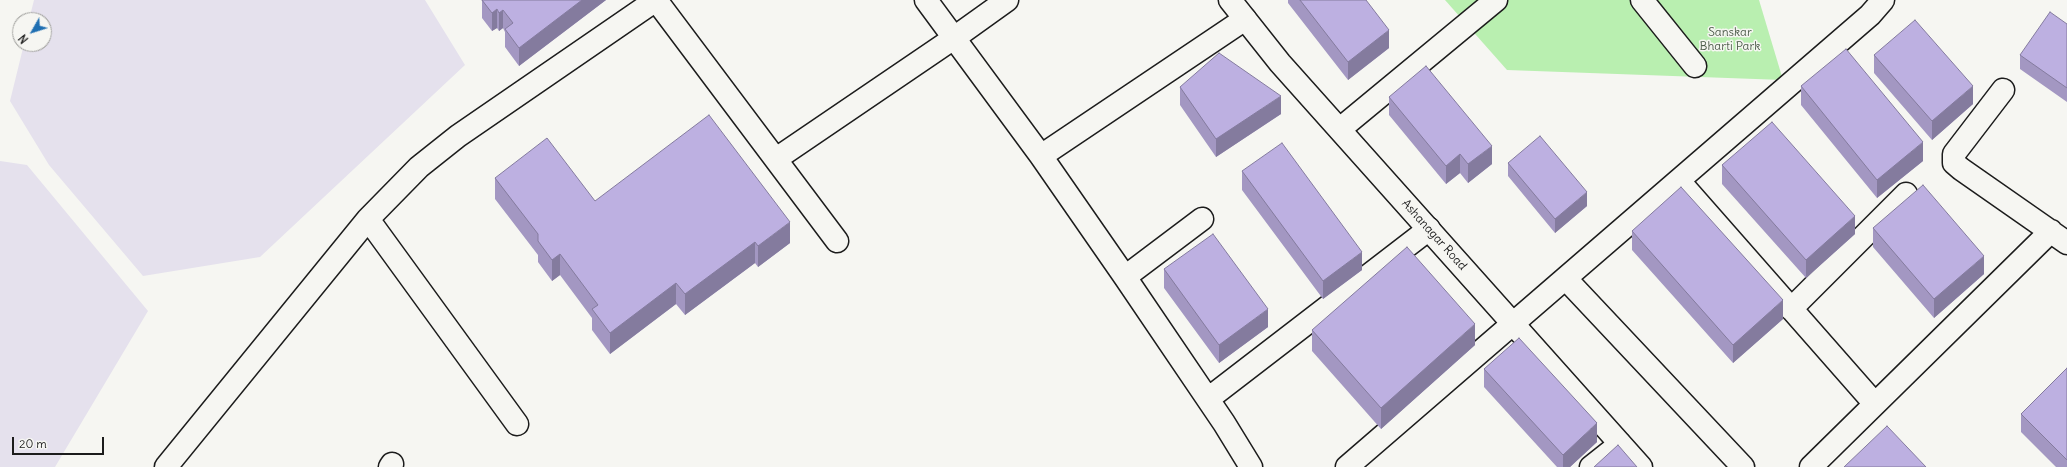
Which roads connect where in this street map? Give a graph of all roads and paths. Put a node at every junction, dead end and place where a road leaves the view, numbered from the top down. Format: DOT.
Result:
graph roads {
  1 [pos="926,0"];
  2 [pos="1007,0"];
  3 [pos="1230,0"];
  4 [pos="1496,0"];
  5 [pos="1642,0"];
  6 [pos="1883,0"];
  7 [pos="1245,19"];
  8 [pos="954,38"];
  9 [pos="1694,66"];
  10 [pos="2003,90"];
  11 [pos="1340,129"];
  12 [pos="1041,156"];
  13 [pos="776,159"];
  14 [pos="1679,181"];
  15 [pos="1906,194"];
  16 [pos="368,219"];
  17 [pos="1202,219"];
  18 [pos="1429,229"];
  19 [pos="2059,237"];
  20 [pos="837,241"];
  21 [pos="1125,277"];
  22 [pos="1566,279"];
  23 [pos="1791,309"];
  24 [pos="1513,323"];
  25 [pos="1208,399"];
  26 [pos="1875,404"];
  27 [pos="517,424"];
  28 [pos="1620,444"];
  29 [pos="166,467"];
  30 [pos="1251,467"];
  31 [pos="1347,467"];
  32 [pos="1591,467"];
  33 [pos="1641,467"];
  34 [pos="1743,467"];
  35 [pos="1811,467"];
  1 -- 8 [label="street"];
  2 -- 8 [label="street"];
  3 -- 7 [label="street, Ashanagar Road"];
  4 -- 11 [label="street"];
  5 -- 9 [label="street"];
  6 -- 14 [label="street"];
  7 -- 11 [label="street, Ashanagar Road"];
  7 -- 12 [label="street"];
  8 -- 12 [label="street"];
  8 -- 13 [label="street"];
  10 -- 19 [label="street"];
  11 -- 18 [label="street, Ashanagar Road"];
  12 -- 21 [label="street"];
  13 -- 16 [label="street"];
  13 -- 20 [label="street"];
  14 -- 22 [label="street"];
  14 -- 23 [label="street"];
  15 -- 23 [label="street"];
  16 -- 27 [label="street"];
  16 -- 29 [label="street"];
  17 -- 21 [label="street"];
  18 -- 24 [label="street, Ashanagar Road"];
  18 -- 25 [label="street"];
  19 -- 26 [label="street"];
  21 -- 25 [label="street"];
  22 -- 24 [label="street"];
  22 -- 34 [label="street"];
  23 -- 26 [label="street"];
  24 -- 28 [label="street, Ashanagar Road"];
  24 -- 31 [label="street"];
  25 -- 30 [label="street"];
  26 -- 35 [label="street"];
  28 -- 32 [label="street"];
  28 -- 33 [label="street, Ashanagar Road"];
}
